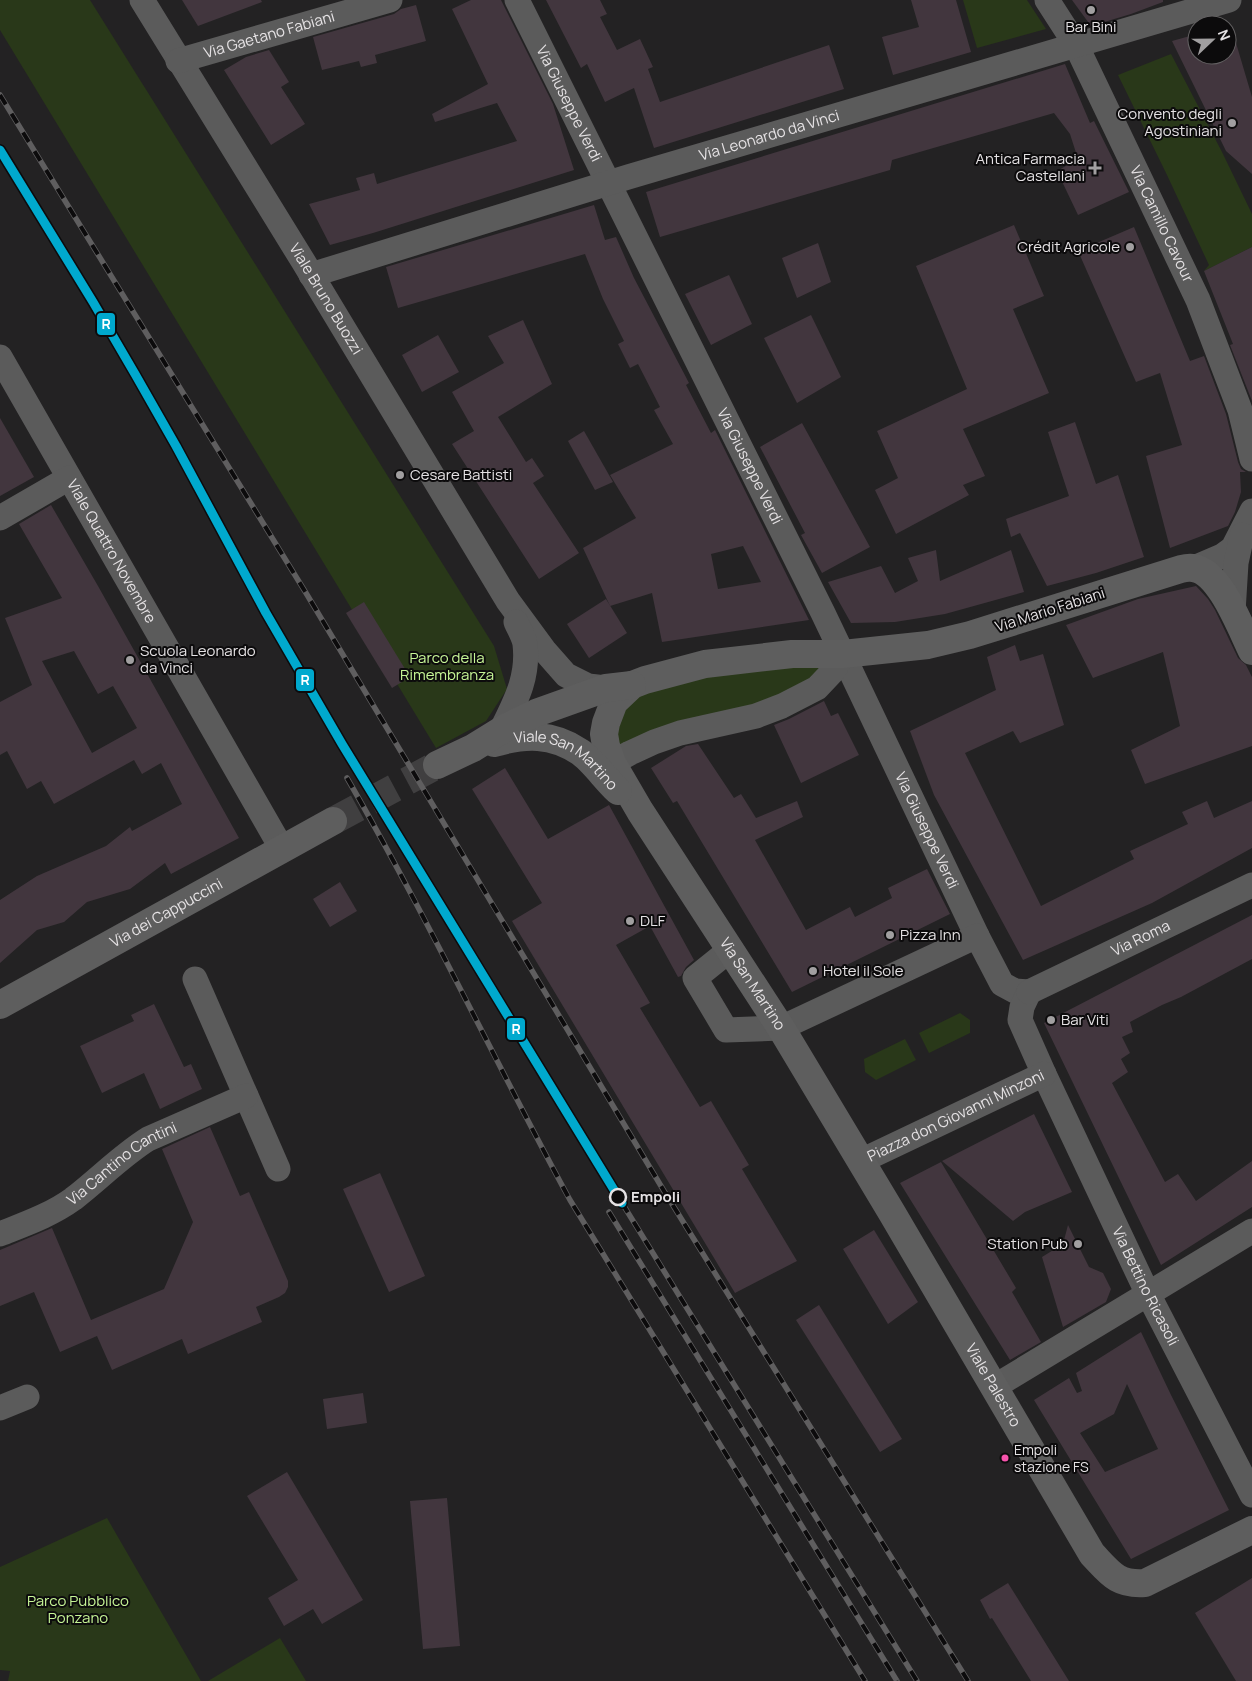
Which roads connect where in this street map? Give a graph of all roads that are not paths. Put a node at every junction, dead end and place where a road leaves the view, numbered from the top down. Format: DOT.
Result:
graph roads {
  1 [pos="142,0"];
  2 [pos="390,0"];
  3 [pos="517,0"];
  4 [pos="1047,0"];
  5 [pos="1228,0"];
  6 [pos="1076,45"];
  7 [pos="178,61"];
  8 [pos="607,184"];
  9 [pos="311,275"];
  10 [pos="0,357"];
  11 [pos="1252,459"];
  12 [pos="69,478"];
  13 [pos="0,518"];
  14 [pos="1247,522"];
  15 [pos="1194,568"];
  16 [pos="508,601"];
  17 [pos="1233,612"];
  18 [pos="1252,651"];
  19 [pos="843,654"];
  20 [pos="628,684"];
  21 [pos="501,731"];
  22 [pos="473,748"];
  23 [pos="612,763"];
  24 [pos="437,765"];
  25 [pos="640,811"];
  26 [pos="333,821"];
  27 [pos="282,849"];
  28 [pos="1252,885"];
  29 [pos="977,936"];
  30 [pos="731,949"];
  31 [pos="195,979"];
  32 [pos="1029,992"];
  33 [pos="0,1005"];
  34 [pos="781,1028"];
  35 [pos="1044,1074"];
  36 [pos="246,1096"];
  37 [pos="860,1161"];
  38 [pos="278,1169"];
  39 [pos="1252,1231"];
  40 [pos="0,1234"];
  41 [pos="1148,1294"];
  42 [pos="994,1387"];
  43 [pos="27,1397"];
  44 [pos="0,1408"];
  45 [pos="1252,1495"];
  46 [pos="1252,1530"];
  1 -- 7 [label="street, Viale Bruno Buozzi"];
  2 -- 7 [label="street, Via Gaetano Fabiani"];
  3 -- 8 [label="street, Via Giuseppe Verdi"];
  4 -- 6 [label="street, Via Camillo Cavour"];
  5 -- 6 [label="street, Via Leonardo da Vinci"];
  6 -- 8 [label="street, Via Leonardo da Vinci"];
  6 -- 11 [label="street, Via Camillo Cavour"];
  7 -- 9 [label="street, Viale Bruno Buozzi"];
  8 -- 9 [label="street, Via Leonardo da Vinci"];
  8 -- 19 [label="street, Via Giuseppe Verdi"];
  9 -- 16 [label="street, Viale Bruno Buozzi"];
  10 -- 12 [label="street, Viale Quattro Novembre"];
  12 -- 13 [label="street"];
  12 -- 27 [label="street, Viale Quattro Novembre"];
  14 -- 15 [label="street, Via Mario Fabiani"];
  14 -- 17 [label="street"];
  15 -- 17 [label="main road"];
  15 -- 19 [label="main road, Via Mario Fabiani"];
  16 -- 20 [label="street, Viale Bruno Buozzi"];
  16 -- 21 [label="street, Viale Bruno Buozzi"];
  17 -- 18 [label="main road"];
  19 -- 20 [label="main road, Via Mario Fabiani"];
  19 -- 23 [label="street"];
  19 -- 29 [label="street, Via Giuseppe Verdi"];
  20 -- 21 [label="main road, Via Mario Fabiani"];
  20 -- 23 [label="main road, Viale San Martino"];
  21 -- 22 [label="main road, Via Mario Fabiani"];
  22 -- 24 [label="main road"];
  22 -- 25 [label="main road, Viale San Martino"];
  23 -- 25 [label="main road, Viale San Martino"];
  25 -- 30 [label="main road, Via San Martino"];
  26 -- 27 [label="main road, Via dei Cappuccini"];
  27 -- 33 [label="main road, Via dei Cappuccini"];
  28 -- 32 [label="street, Via Roma"];
  29 -- 32 [label="street"];
  29 -- 34 [label="street"];
  30 -- 34 [label="main road, Via San Martino"];
  30 -- 34 [label="street"];
  31 -- 36 [label="street"];
  32 -- 35 [label="street, Piazza don Giovanni Minzoni"];
  34 -- 37 [label="main road, Via San Martino"];
  35 -- 37 [label="street, Piazza don Giovanni Minzoni"];
  35 -- 41 [label="street, Via Bettino Ricasoli"];
  36 -- 38 [label="street"];
  36 -- 40 [label="street, Via Cantino Cantini"];
  37 -- 42 [label="main road, Viale Palestro"];
  39 -- 41 [label="street"];
  41 -- 42 [label="street"];
  41 -- 45 [label="street, Via Bettino Ricasoli"];
  42 -- 46 [label="main road, Viale Palestro"];
  43 -- 44 [label="street"];
}
